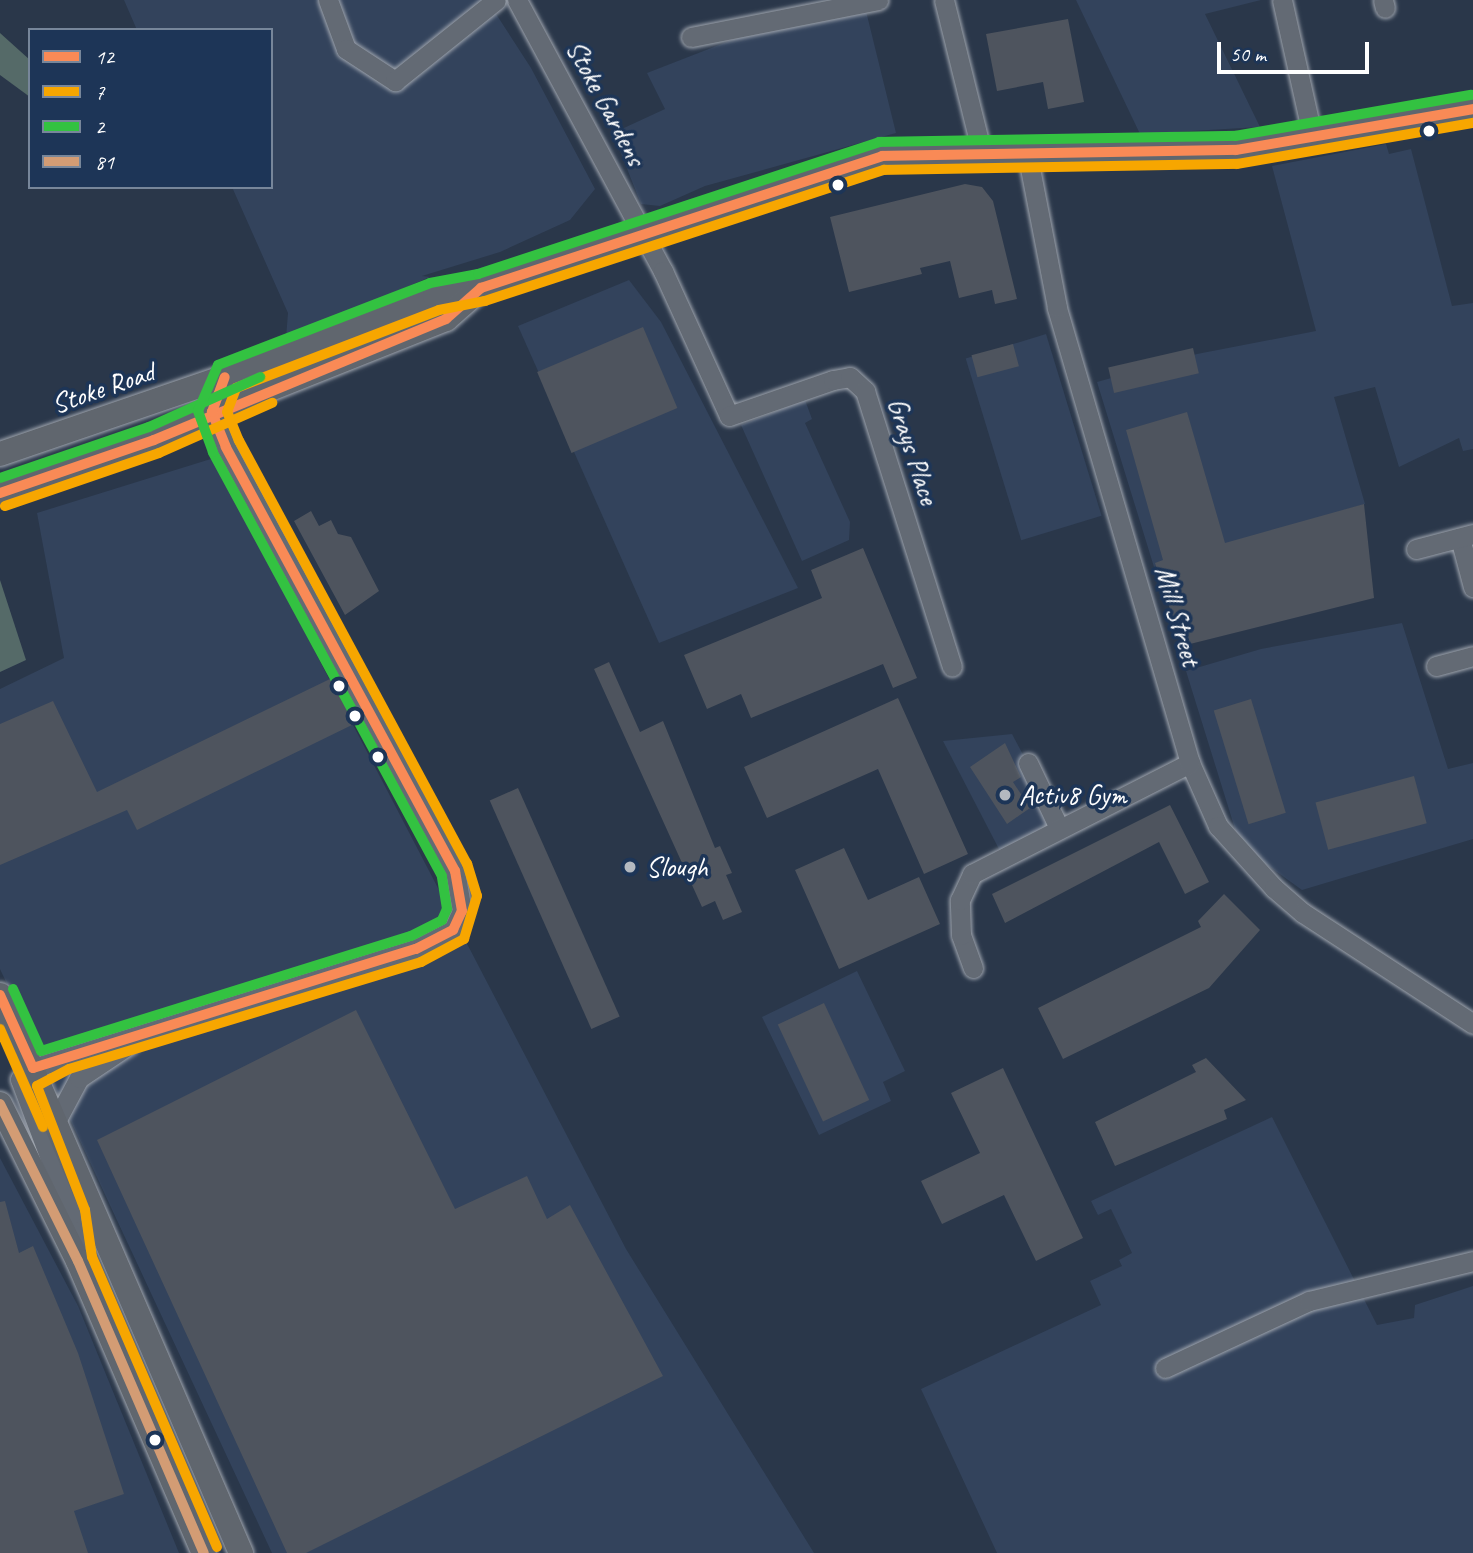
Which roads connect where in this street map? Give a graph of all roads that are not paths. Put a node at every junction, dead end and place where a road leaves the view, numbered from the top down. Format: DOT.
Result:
graph roads {
  1 [pos="328,0"];
  2 [pos="496,0"];
  3 [pos="517,0"];
  4 [pos="878,0"];
  5 [pos="944,0"];
  6 [pos="1282,0"];
  7 [pos="691,37"];
  8 [pos="1473,109"];
  9 [pos="1313,139"];
  10 [pos="1027,152"];
  11 [pos="982,153"];
  12 [pos="643,234"];
  13 [pos="481,288"];
  14 [pos="230,375"];
  15 [pos="212,412"];
  16 [pos="729,416"];
  17 [pos="0,454"];
  18 [pos="0,493"];
  19 [pos="1466,536"];
  20 [pos="1416,549"];
  21 [pos="1473,587"];
  22 [pos="1473,656"];
  23 [pos="1436,666"];
  24 [pos="952,667"];
  25 [pos="1028,763"];
  26 [pos="1190,763"];
  27 [pos="1058,826"];
  28 [pos="973,968"];
  29 [pos="0,995"];
  30 [pos="1473,1024"];
  31 [pos="146,1034"];
  32 [pos="33,1068"];
  33 [pos="0,1104"];
  34 [pos="55,1121"];
  35 [pos="1473,1261"];
  36 [pos="78,1262"];
  37 [pos="1165,1368"];
  38 [pos="204,1553"];
  39 [pos="241,1553"];
  1 -- 2 [label="street"];
  3 -- 12 [label="street, Stoke Gardens"];
  4 -- 7 [label="street"];
  5 -- 11 [label="street"];
  6 -- 9 [label="street"];
  8 -- 9 [label="main road, Stoke Road"];
  9 -- 10 [label="main road, Stoke Road"];
  10 -- 11 [label="main road, Stoke Road"];
  10 -- 26 [label="street, Mill Street"];
  11 -- 12 [label="main road, Stoke Road"];
  12 -- 13 [label="main road, Stoke Road"];
  12 -- 16 [label="street, Stoke Gardens"];
  13 -- 14 [label="main road, Stoke Road"];
  13 -- 15 [label="main road, Stoke Road"];
  14 -- 15 [label="street"];
  14 -- 17 [label="main road, Stoke Road"];
  15 -- 18 [label="main road, Stoke Road"];
  15 -- 31 [label="street"];
  16 -- 24 [label="street, Grays Place"];
  19 -- 20 [label="street"];
  19 -- 21 [label="street"];
  22 -- 23 [label="street"];
  25 -- 27 [label="street"];
  26 -- 27 [label="street"];
  26 -- 30 [label="street, Mill Street"];
  27 -- 28 [label="street"];
  29 -- 32 [label="main road"];
  31 -- 32 [label="street"];
  31 -- 34 [label="street"];
  32 -- 34 [label="main road"];
  32 -- 36 [label="street"];
  33 -- 36 [label="main road"];
  34 -- 39 [label="main road"];
  35 -- 37 [label="street"];
  36 -- 38 [label="main road"];
}
